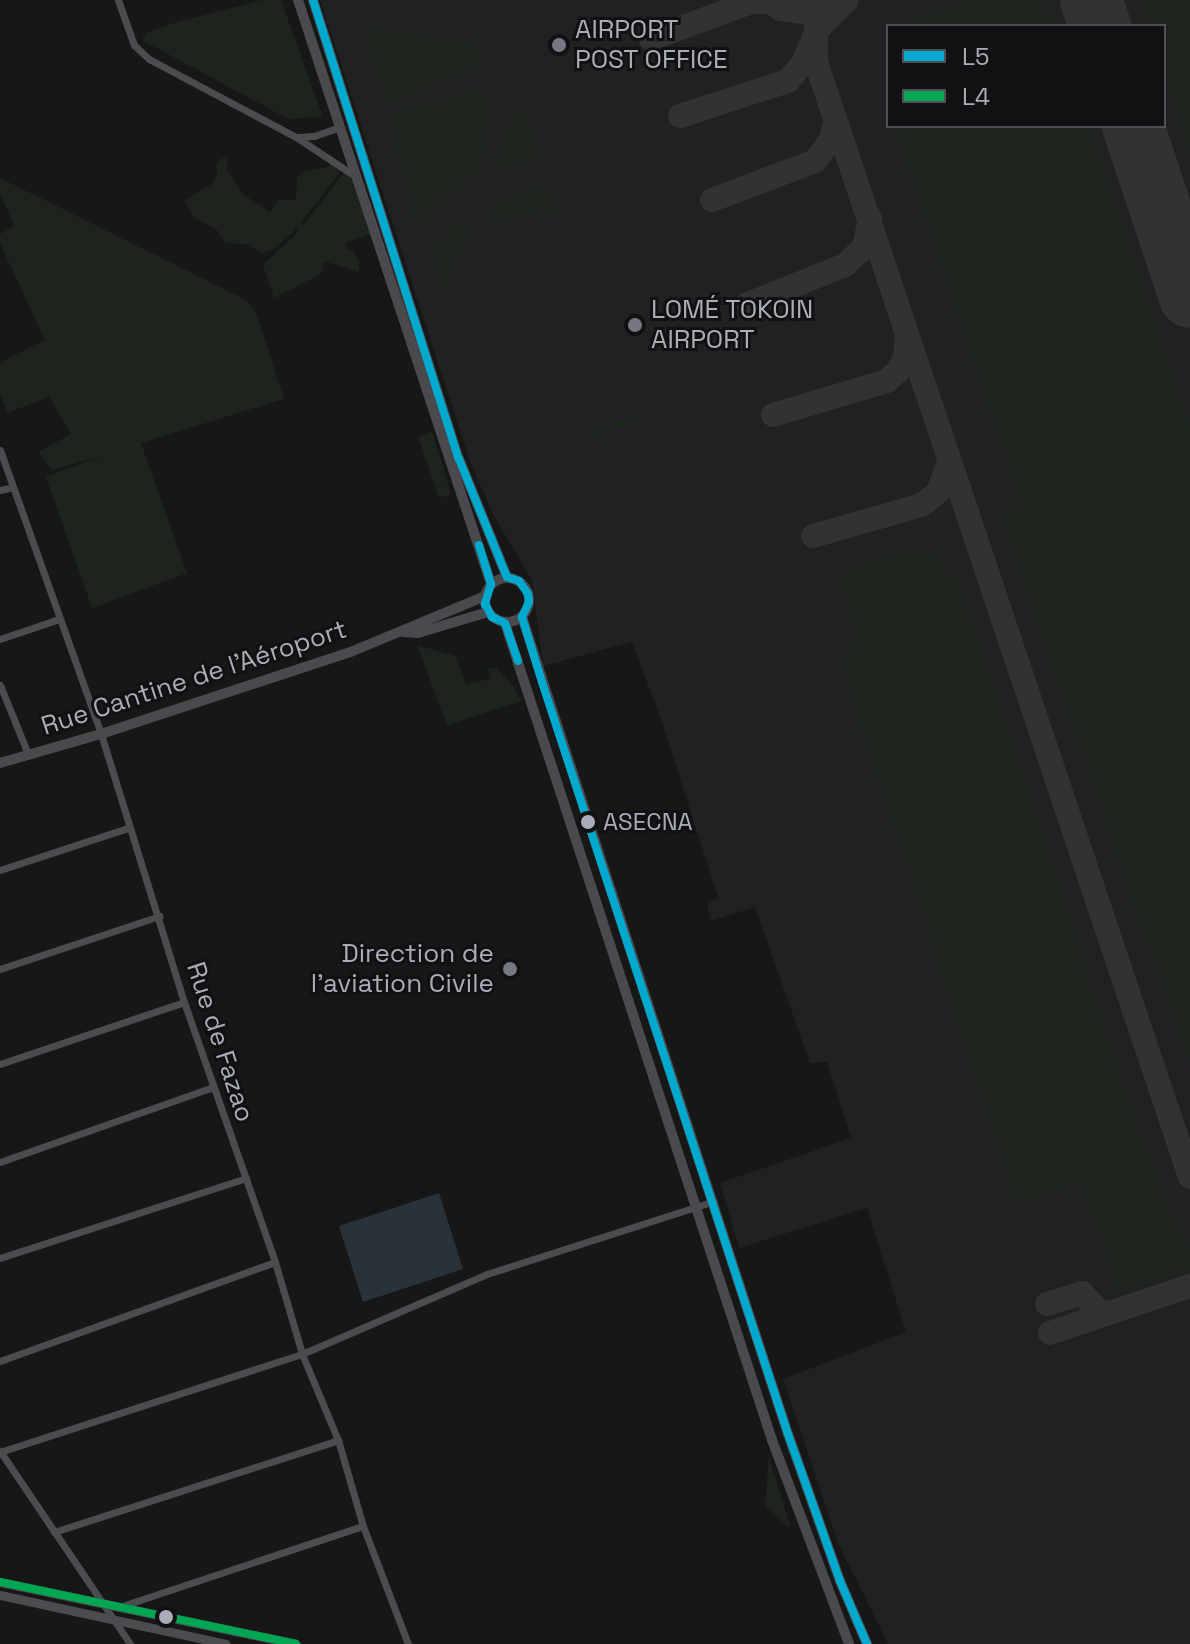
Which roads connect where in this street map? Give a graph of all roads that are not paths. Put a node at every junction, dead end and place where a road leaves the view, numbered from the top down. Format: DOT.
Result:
graph roads {
  1 [pos="118,0"];
  2 [pos="298,0"];
  3 [pos="313,0"];
  4 [pos="340,127"];
  5 [pos="296,137"];
  6 [pos="357,178"];
  7 [pos="0,450"];
  8 [pos="13,487"];
  9 [pos="0,490"];
  10 [pos="507,577"];
  11 [pos="491,584"];
  12 [pos="485,596"];
  13 [pos="488,612"];
  14 [pos="522,617"];
  15 [pos="59,619"];
  16 [pos="505,623"];
  17 [pos="401,632"];
  18 [pos="0,639"];
  19 [pos="0,685"];
  20 [pos="101,734"];
  21 [pos="28,754"];
  22 [pos="0,763"];
  23 [pos="128,828"];
  24 [pos="0,870"];
  25 [pos="159,916"];
  26 [pos="0,969"];
  27 [pos="184,1002"];
  28 [pos="0,1064"];
  29 [pos="213,1087"];
  30 [pos="0,1162"];
  31 [pos="246,1178"];
  32 [pos="714,1201"];
  33 [pos="696,1209"];
  34 [pos="0,1258"];
  35 [pos="275,1262"];
  36 [pos="302,1354"];
  37 [pos="0,1361"];
  38 [pos="338,1440"];
  39 [pos="0,1452"];
  40 [pos="363,1526"];
  41 [pos="54,1532"];
  42 [pos="0,1582"];
  43 [pos="0,1595"];
  44 [pos="102,1604"];
  45 [pos="120,1607"];
  46 [pos="112,1620"];
  47 [pos="130,1644"];
  48 [pos="226,1644"];
  49 [pos="296,1644"];
  50 [pos="408,1644"];
  51 [pos="849,1644"];
  52 [pos="867,1644"];
  1 -- 5 [label="street"];
  2 -- 4 [label="main road"];
  3 -- 10 [label="main road"];
  4 -- 5 [label="street"];
  4 -- 6 [label="main road"];
  5 -- 6 [label="street"];
  6 -- 11 [label="main road"];
  7 -- 8 [label="street, Rue de Fazao"];
  8 -- 9 [label="street"];
  8 -- 15 [label="street, Rue de Fazao"];
  10 -- 11 [label="main road"];
  10 -- 14 [label="main road"];
  11 -- 12 [label="main road"];
  12 -- 13 [label="main road"];
  12 -- 17 [label="main road"];
  13 -- 16 [label="main road"];
  13 -- 17 [label="main road"];
  14 -- 16 [label="main road"];
  14 -- 32 [label="main road"];
  15 -- 18 [label="street"];
  15 -- 20 [label="street, Rue de Fazao"];
  16 -- 33 [label="main road"];
  17 -- 20 [label="main road, Rue Cantine de l'Aéroport"];
  19 -- 21 [label="street"];
  20 -- 21 [label="main road, Rue Cantine de l'Aéroport"];
  20 -- 23 [label="street, Rue de Fazao"];
  21 -- 22 [label="main road, Rue Cantine de l'Aéroport"];
  23 -- 24 [label="street"];
  23 -- 25 [label="street, Rue de Fazao"];
  25 -- 26 [label="street"];
  25 -- 27 [label="street, Rue de Fazao"];
  27 -- 28 [label="street"];
  27 -- 29 [label="street, Rue de Fazao"];
  29 -- 30 [label="street"];
  29 -- 31 [label="street, Rue de Fazao"];
  31 -- 34 [label="street"];
  31 -- 35 [label="street, Rue de Fazao"];
  32 -- 33 [label="street"];
  32 -- 52 [label="main road"];
  33 -- 36 [label="street"];
  33 -- 51 [label="main road"];
  35 -- 36 [label="street, Rue de Fazao"];
  35 -- 37 [label="street"];
  36 -- 38 [label="street, Rue de Fazao"];
  36 -- 39 [label="street"];
  38 -- 40 [label="street, Rue de Fazao"];
  38 -- 41 [label="street"];
  39 -- 41 [label="street"];
  40 -- 45 [label="street"];
  40 -- 50 [label="street, Rue de Fazao"];
  41 -- 44 [label="street"];
  42 -- 44 [label="street"];
  43 -- 46 [label="street"];
  44 -- 45 [label="street"];
  44 -- 46 [label="street"];
  45 -- 49 [label="street"];
  46 -- 47 [label="street"];
  46 -- 48 [label="street"];
}
